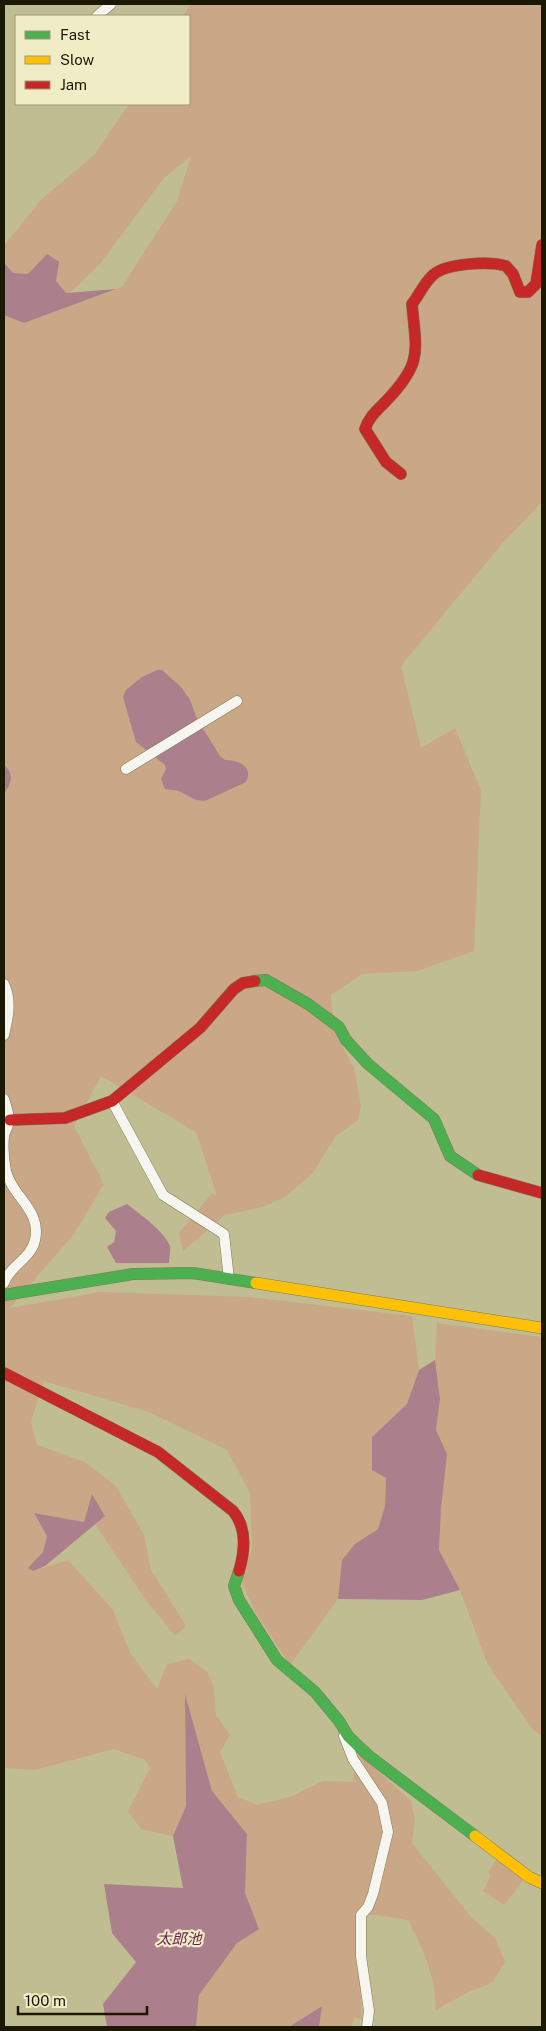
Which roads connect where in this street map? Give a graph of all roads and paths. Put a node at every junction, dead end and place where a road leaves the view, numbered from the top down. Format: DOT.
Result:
graph roads {
  1 [pos="111,4"];
  2 [pos="98,15"];
  3 [pos="542,245"];
  4 [pos="401,474"];
  5 [pos="237,700"];
  6 [pos="126,769"];
  7 [pos="4,984"];
  8 [pos="4,1035"];
  9 [pos="4,1099"];
  10 [pos="112,1101"];
  11 [pos="10,1120"];
  12 [pos="4,1135"];
  13 [pos="542,1193"];
  14 [pos="229,1279"];
  15 [pos="4,1283"];
  16 [pos="4,1295"];
  17 [pos="542,1328"];
  18 [pos="4,1373"];
  19 [pos="339,1721"];
  20 [pos="542,1883"];
  21 [pos="368,2027"];
  1 -- 2 [label="street"];
  3 -- 4 [label="street"];
  5 -- 6 [label="street"];
  7 -- 8 [label="street"];
  9 -- 11 [label="street"];
  10 -- 11 [label="street"];
  10 -- 13 [label="street"];
  10 -- 14 [label="street"];
  11 -- 12 [label="street"];
  12 -- 15 [label="street"];
  14 -- 16 [label="street"];
  14 -- 17 [label="street"];
  18 -- 19 [label="street"];
  19 -- 20 [label="street"];
  19 -- 21 [label="street"];
}
